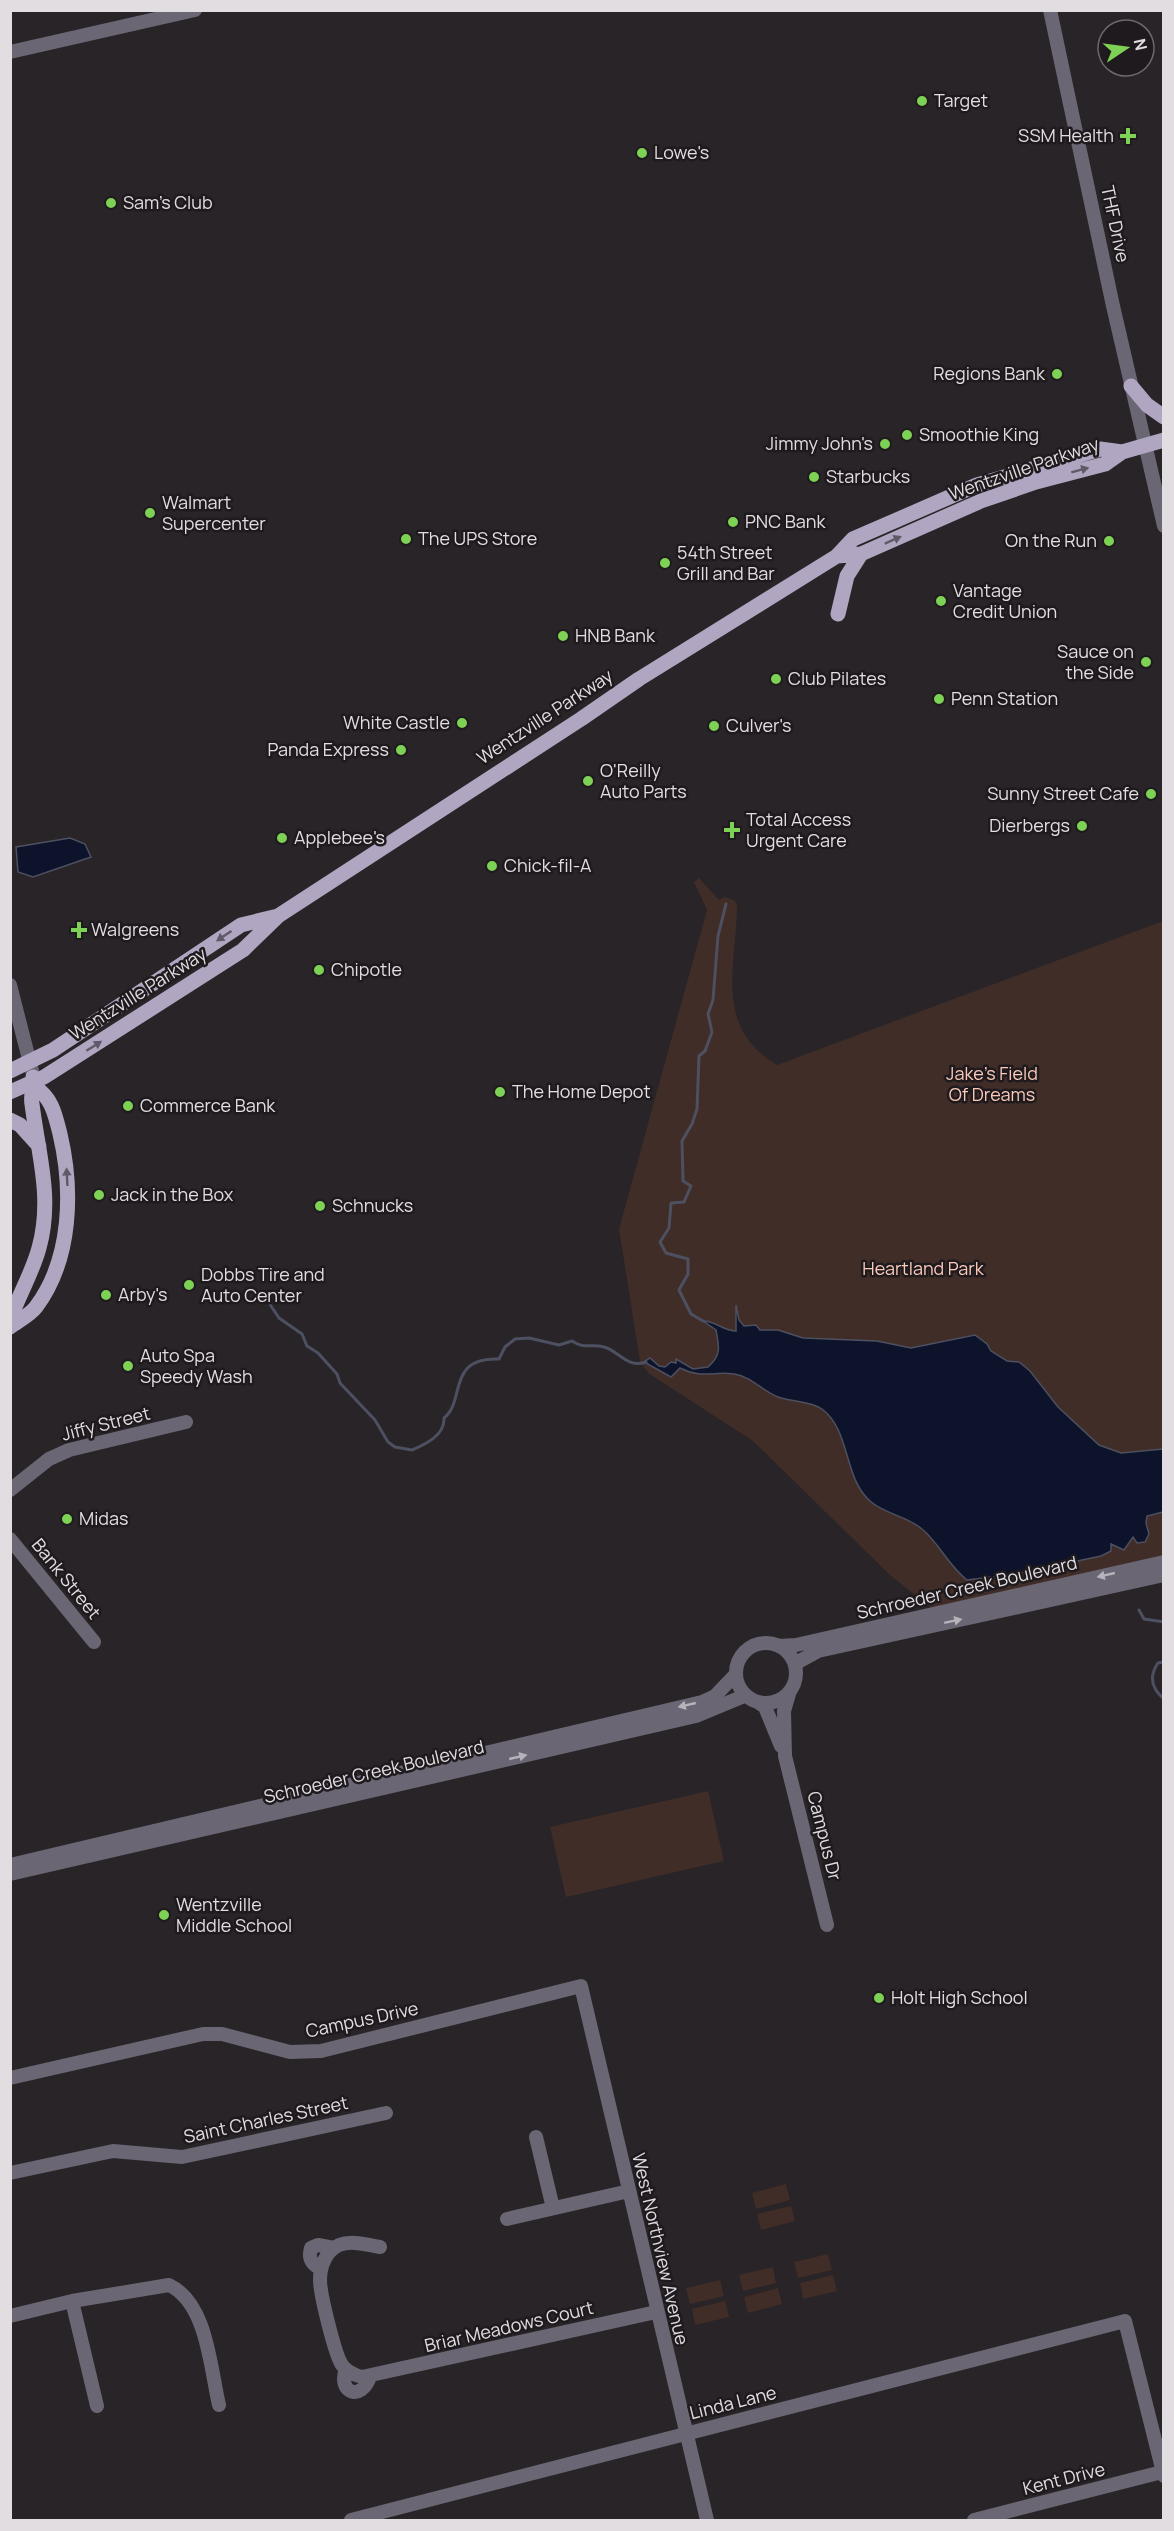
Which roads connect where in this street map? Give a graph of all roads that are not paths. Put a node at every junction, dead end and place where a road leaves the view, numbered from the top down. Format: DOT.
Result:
graph roads {
  1 [pos="195,10"];
  2 [pos="1050,10"];
  3 [pos="10,52"];
  4 [pos="1131,386"];
  5 [pos="1164,417"];
  6 [pos="1164,440"];
  7 [pos="1145,445"];
  8 [pos="1122,452"];
  9 [pos="1164,526"];
  10 [pos="861,554"];
  11 [pos="837,556"];
  12 [pos="838,614"];
  13 [pos="278,916"];
  14 [pos="10,985"];
  15 [pos="10,1071"];
  16 [pos="33,1075"];
  17 [pos="10,1092"];
  18 [pos="10,1120"];
  19 [pos="41,1152"];
  20 [pos="64,1236"];
  21 [pos="42,1237"];
  22 [pos="39,1300"];
  23 [pos="10,1320"];
  24 [pos="10,1327"];
  25 [pos="186,1422"];
  26 [pos="10,1490"];
  27 [pos="10,1539"];
  28 [pos="1164,1562"];
  29 [pos="1164,1575"];
  30 [pos="94,1642"];
  31 [pos="779,1646"];
  32 [pos="796,1663"];
  33 [pos="735,1675"];
  34 [pos="789,1694"];
  35 [pos="744,1696"];
  36 [pos="759,1703"];
  37 [pos="785,1755"];
  38 [pos="10,1865"];
  39 [pos="10,1875"];
  40 [pos="827,1925"];
  41 [pos="581,1986"];
  42 [pos="10,2078"];
  43 [pos="386,2113"];
  44 [pos="536,2137"];
  45 [pos="10,2172"];
  46 [pos="628,2191"];
  47 [pos="553,2208"];
  48 [pos="507,2219"];
  49 [pos="380,2247"];
  50 [pos="72,2301"];
  51 [pos="656,2312"];
  52 [pos="10,2316"];
  53 [pos="219,2405"];
  54 [pos="97,2406"];
  55 [pos="685,2434"];
  56 [pos="1163,2474"];
  57 [pos="351,2520"];
  58 [pos="707,2520"];
  59 [pos="974,2520"];
  1 -- 3 [label="street"];
  2 -- 4 [label="street, THF Drive"];
  4 -- 5 [label="main road"];
  4 -- 7 [label="street, THF Drive"];
  6 -- 7 [label="main road, Wentzville Parkway"];
  7 -- 8 [label="main road, Wentzville Parkway"];
  7 -- 9 [label="street, THF Drive"];
  10 -- 8 [label="main road, Wentzville Parkway, one-way"];
  8 -- 11 [label="main road, Wentzville Parkway"];
  10 -- 11 [label="main road, Wentzville Parkway"];
  10 -- 12 [label="main road"];
  11 -- 13 [label="main road, Wentzville Parkway"];
  16 -- 13 [label="main road, Wentzville Parkway, one-way"];
  13 -- 16 [label="main road, Wentzville Parkway, one-way"];
  14 -- 16 [label="street"];
  15 -- 16 [label="main road, Wentzville Parkway"];
  16 -- 17 [label="main road, Wentzville Parkway"];
  16 -- 19 [label="main road"];
  20 -- 16 [label="main road, one-way"];
  18 -- 19 [label="main road"];
  19 -- 20 [label="main road"];
  19 -- 21 [label="main road"];
  20 -- 22 [label="main road"];
  21 -- 22 [label="main road"];
  21 -- 23 [label="main road"];
  22 -- 24 [label="main road"];
  25 -- 26 [label="street, Jiffy Street"];
  27 -- 30 [label="street, Bank Street"];
  28 -- 31 [label="street, Schroeder Creek Boulevard, one-way"];
  32 -- 29 [label="street, Schroeder Creek Boulevard, one-way"];
  31 -- 32 [label="street"];
  31 -- 33 [label="street"];
  32 -- 34 [label="street"];
  33 -- 35 [label="street"];
  33 -- 38 [label="street, Schroeder Creek Boulevard, one-way"];
  34 -- 36 [label="street"];
  34 -- 37 [label="street, Campus Dr"];
  35 -- 36 [label="street"];
  39 -- 35 [label="street, Schroeder Creek Boulevard, one-way"];
  36 -- 37 [label="street, Campus Dr"];
  37 -- 40 [label="street, Campus Dr"];
  41 -- 42 [label="street, Campus Drive"];
  41 -- 46 [label="street, West Northview Avenue"];
  43 -- 45 [label="street, Saint Charles Street"];
  44 -- 47 [label="street"];
  46 -- 47 [label="street"];
  46 -- 51 [label="street, West Northview Avenue"];
  47 -- 48 [label="street"];
  49 -- 51 [label="street, Briar Meadows Court"];
  50 -- 52 [label="street"];
  50 -- 53 [label="street"];
  50 -- 54 [label="street"];
  51 -- 55 [label="street, West Northview Avenue"];
  55 -- 56 [label="street, Linda Lane"];
  55 -- 57 [label="street, Linda Lane"];
  55 -- 58 [label="street, West Northview Avenue"];
  56 -- 59 [label="street, Kent Drive"];
}
